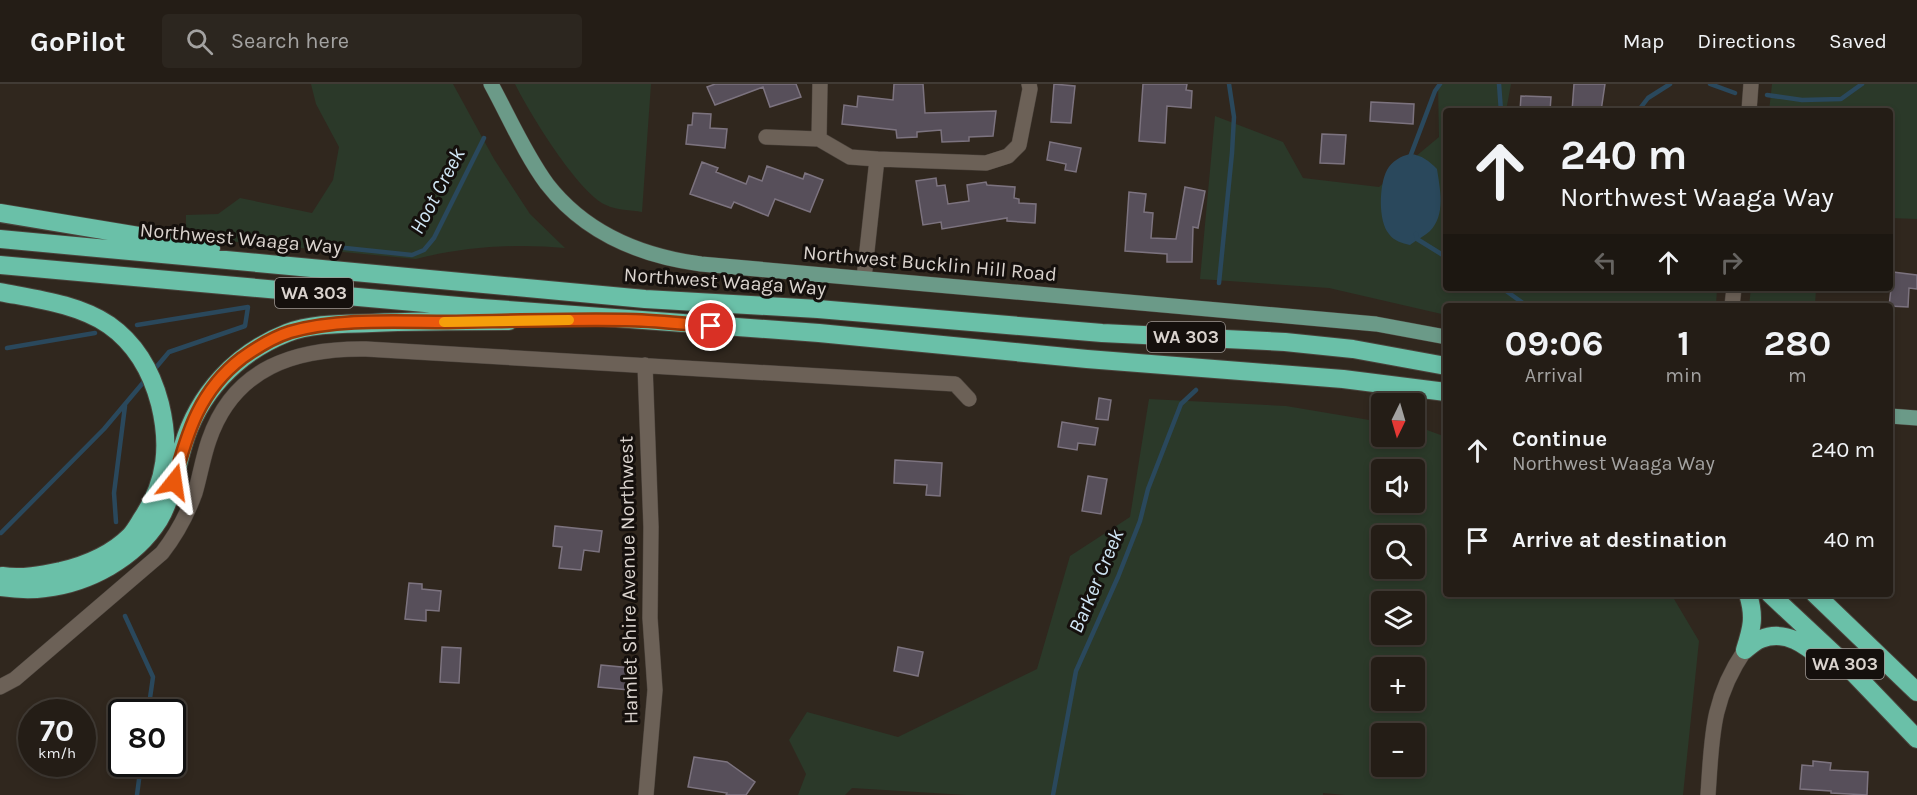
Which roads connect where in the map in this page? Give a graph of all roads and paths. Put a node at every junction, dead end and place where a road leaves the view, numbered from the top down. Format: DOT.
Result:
graph roads {
  1 [pos="491,84"];
  2 [pos="820,84"];
  3 [pos="1029,84"];
  4 [pos="1751,84"];
  5 [pos="1749,108"];
  6 [pos="766,137"];
  7 [pos="819,139"];
  8 [pos="877,159"];
  9 [pos="0,213"];
  10 [pos="0,239"];
  11 [pos="0,265"];
  12 [pos="327,268"];
  13 [pos="864,278"];
  14 [pos="0,292"];
  15 [pos="627,320"];
  16 [pos="1443,336"];
  17 [pos="645,365"];
  18 [pos="1443,365"];
  19 [pos="1443,392"];
  20 [pos="969,399"];
  21 [pos="1893,416"];
  22 [pos="1917,418"];
  23 [pos="0,575"];
  24 [pos="0,587"];
  25 [pos="1749,597"];
  26 [pos="1773,597"];
  27 [pos="1818,597"];
  28 [pos="1744,650"];
  29 [pos="0,687"];
  30 [pos="1917,692"];
  31 [pos="1887,710"];
  32 [pos="1917,739"];
  33 [pos="646,795"];
  34 [pos="1707,795"];
  1 -- 13 [label="main road, Northwest Bucklin Hill Road"];
  2 -- 7 [label="street"];
  3 -- 8 [label="street"];
  4 -- 5 [label="street"];
  6 -- 7 [label="street"];
  7 -- 8 [label="street"];
  8 -- 13 [label="street"];
  9 -- 12 [label="highway"];
  10 -- 12 [label="highway, Northwest Waaga Way / WA 303"];
  11 -- 15 [label="highway, WA 303"];
  12 -- 18 [label="highway, Northwest Waaga Way / WA 303"];
  13 -- 16 [label="main road, Northwest Bucklin Hill Road"];
  14 -- 23 [label="highway"];
  15 -- 19 [label="highway, WA 303"];
  15 -- 24 [label="highway"];
  17 -- 20 [label="street"];
  17 -- 29 [label="street"];
  17 -- 33 [label="street, Hamlet Shire Avenue Northwest"];
  21 -- 22 [label="main road"];
  25 -- 28 [label="highway"];
  26 -- 31 [label="highway, WA 303"];
  27 -- 30 [label="highway, WA 303"];
  28 -- 31 [label="highway"];
  28 -- 34 [label="street"];
  31 -- 32 [label="highway, WA 303"];
}
